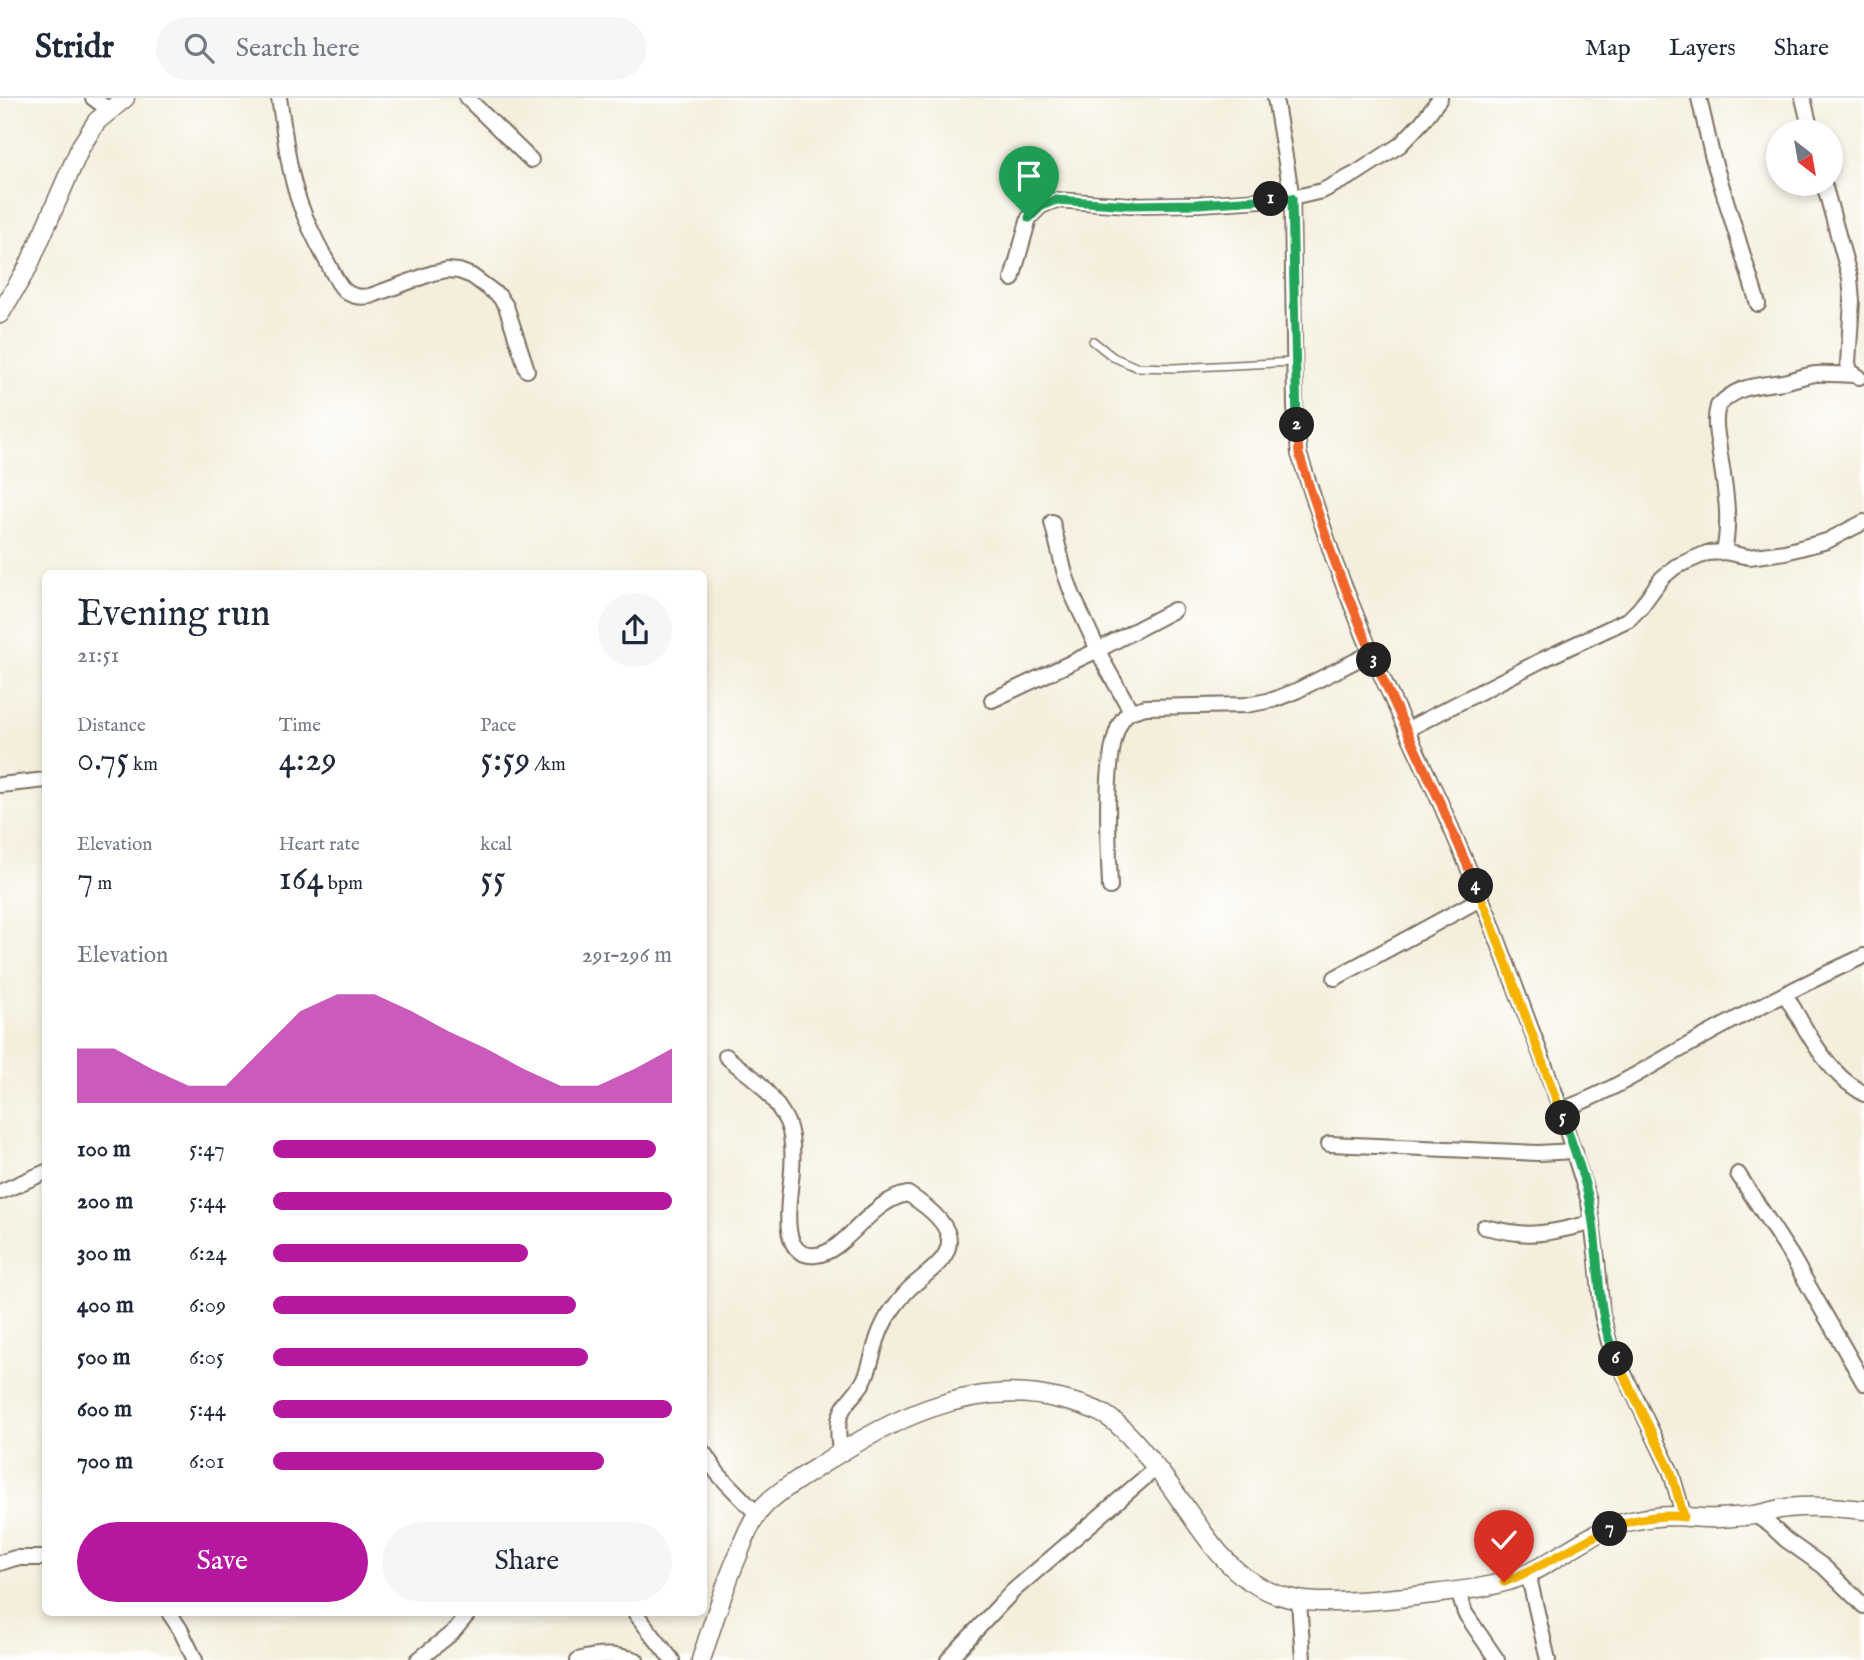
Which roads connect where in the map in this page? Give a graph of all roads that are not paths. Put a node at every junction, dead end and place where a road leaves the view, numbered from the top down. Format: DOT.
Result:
graph roads {
  1 [pos="93,98"];
  2 [pos="125,98"];
  3 [pos="279,98"];
  4 [pos="467,98"];
  5 [pos="1275,98"];
  6 [pos="1440,98"];
  7 [pos="1699,98"];
  8 [pos="1804,98"];
  9 [pos="109,110"];
  10 [pos="1808,119"];
  11 [pos="531,160"];
  12 [pos="1827,196"];
  13 [pos="1292,198"];
  14 [pos="1012,279"];
  15 [pos="1758,304"];
  16 [pos="0,314"];
  17 [pos="1093,341"];
  18 [pos="1294,362"];
  19 [pos="527,370"];
  20 [pos="1859,376"];
  21 [pos="1052,522"];
  22 [pos="1864,522"];
  23 [pos="1724,552"];
  24 [pos="1174,610"];
  25 [pos="1098,650"];
  26 [pos="1371,653"];
  27 [pos="992,700"];
  28 [pos="1131,711"];
  29 [pos="1406,730"];
  30 [pos="42,780"];
  31 [pos="0,785"];
  32 [pos="1110,887"];
  33 [pos="1482,898"];
  34 [pos="1864,956"];
  35 [pos="1335,978"];
  36 [pos="1785,994"];
  37 [pos="726,1056"];
  38 [pos="1864,1094"];
  39 [pos="1560,1110"];
  40 [pos="1329,1144"];
  41 [pos="1575,1151"];
  42 [pos="42,1174"];
  43 [pos="1738,1174"];
  44 [pos="0,1192"];
  45 [pos="1592,1223"];
  46 [pos="1484,1227"];
  47 [pos="1864,1383"];
  48 [pos="840,1452"];
  49 [pos="707,1458"];
  50 [pos="1156,1468"];
  51 [pos="1864,1510"];
  52 [pos="757,1514"];
  53 [pos="1755,1515"];
  54 [pos="1684,1517"];
  55 [pos="42,1558"];
  56 [pos="0,1563"];
  57 [pos="1528,1573"];
  58 [pos="1458,1591"];
  59 [pos="1299,1601"];
  60 [pos="1864,1606"];
  61 [pos="171,1616"];
  62 [pos="466,1616"];
  63 [pos="638,1616"];
  64 [pos="195,1660"];
  65 [pos="418,1660"];
  66 [pos="578,1660"];
  67 [pos="636,1660"];
  68 [pos="672,1660"];
  69 [pos="701,1660"];
  70 [pos="948,1660"];
  71 [pos="1303,1660"];
  72 [pos="1497,1660"];
  73 [pos="1548,1660"];
  1 -- 9 [label="street"];
  2 -- 9 [label="street"];
  3 -- 19 [label="street"];
  4 -- 11 [label="street"];
  5 -- 13 [label="street"];
  6 -- 13 [label="street"];
  7 -- 15 [label="street"];
  8 -- 10 [label="street"];
  9 -- 16 [label="street"];
  12 -- 20 [label="street"];
  13 -- 14 [label="street"];
  13 -- 18 [label="street"];
  17 -- 18 [label="lane"];
  18 -- 26 [label="street"];
  20 -- 23 [label="street"];
  21 -- 25 [label="street"];
  22 -- 23 [label="street"];
  23 -- 29 [label="street"];
  24 -- 25 [label="street"];
  25 -- 27 [label="street"];
  25 -- 28 [label="street"];
  26 -- 28 [label="street"];
  26 -- 29 [label="street"];
  28 -- 32 [label="street"];
  29 -- 33 [label="street"];
  30 -- 31 [label="street"];
  33 -- 35 [label="street"];
  33 -- 39 [label="street"];
  34 -- 36 [label="street"];
  36 -- 38 [label="street"];
  36 -- 39 [label="street"];
  37 -- 48 [label="street"];
  39 -- 41 [label="street"];
  40 -- 41 [label="street"];
  41 -- 45 [label="street"];
  42 -- 44 [label="street"];
  43 -- 47 [label="street"];
  45 -- 46 [label="street"];
  45 -- 54 [label="street"];
  48 -- 50 [label="street"];
  48 -- 52 [label="street"];
  49 -- 52 [label="street"];
  50 -- 59 [label="street"];
  50 -- 70 [label="street"];
  51 -- 53 [label="street"];
  52 -- 69 [label="street"];
  53 -- 54 [label="street"];
  53 -- 60 [label="street"];
  54 -- 57 [label="street"];
  55 -- 56 [label="street"];
  57 -- 58 [label="street"];
  57 -- 73 [label="street"];
  58 -- 59 [label="street"];
  58 -- 72 [label="street"];
  59 -- 71 [label="street"];
  61 -- 64 [label="street"];
  62 -- 65 [label="street"];
  63 -- 68 [label="street"];
  66 -- 67 [label="street"];
}
